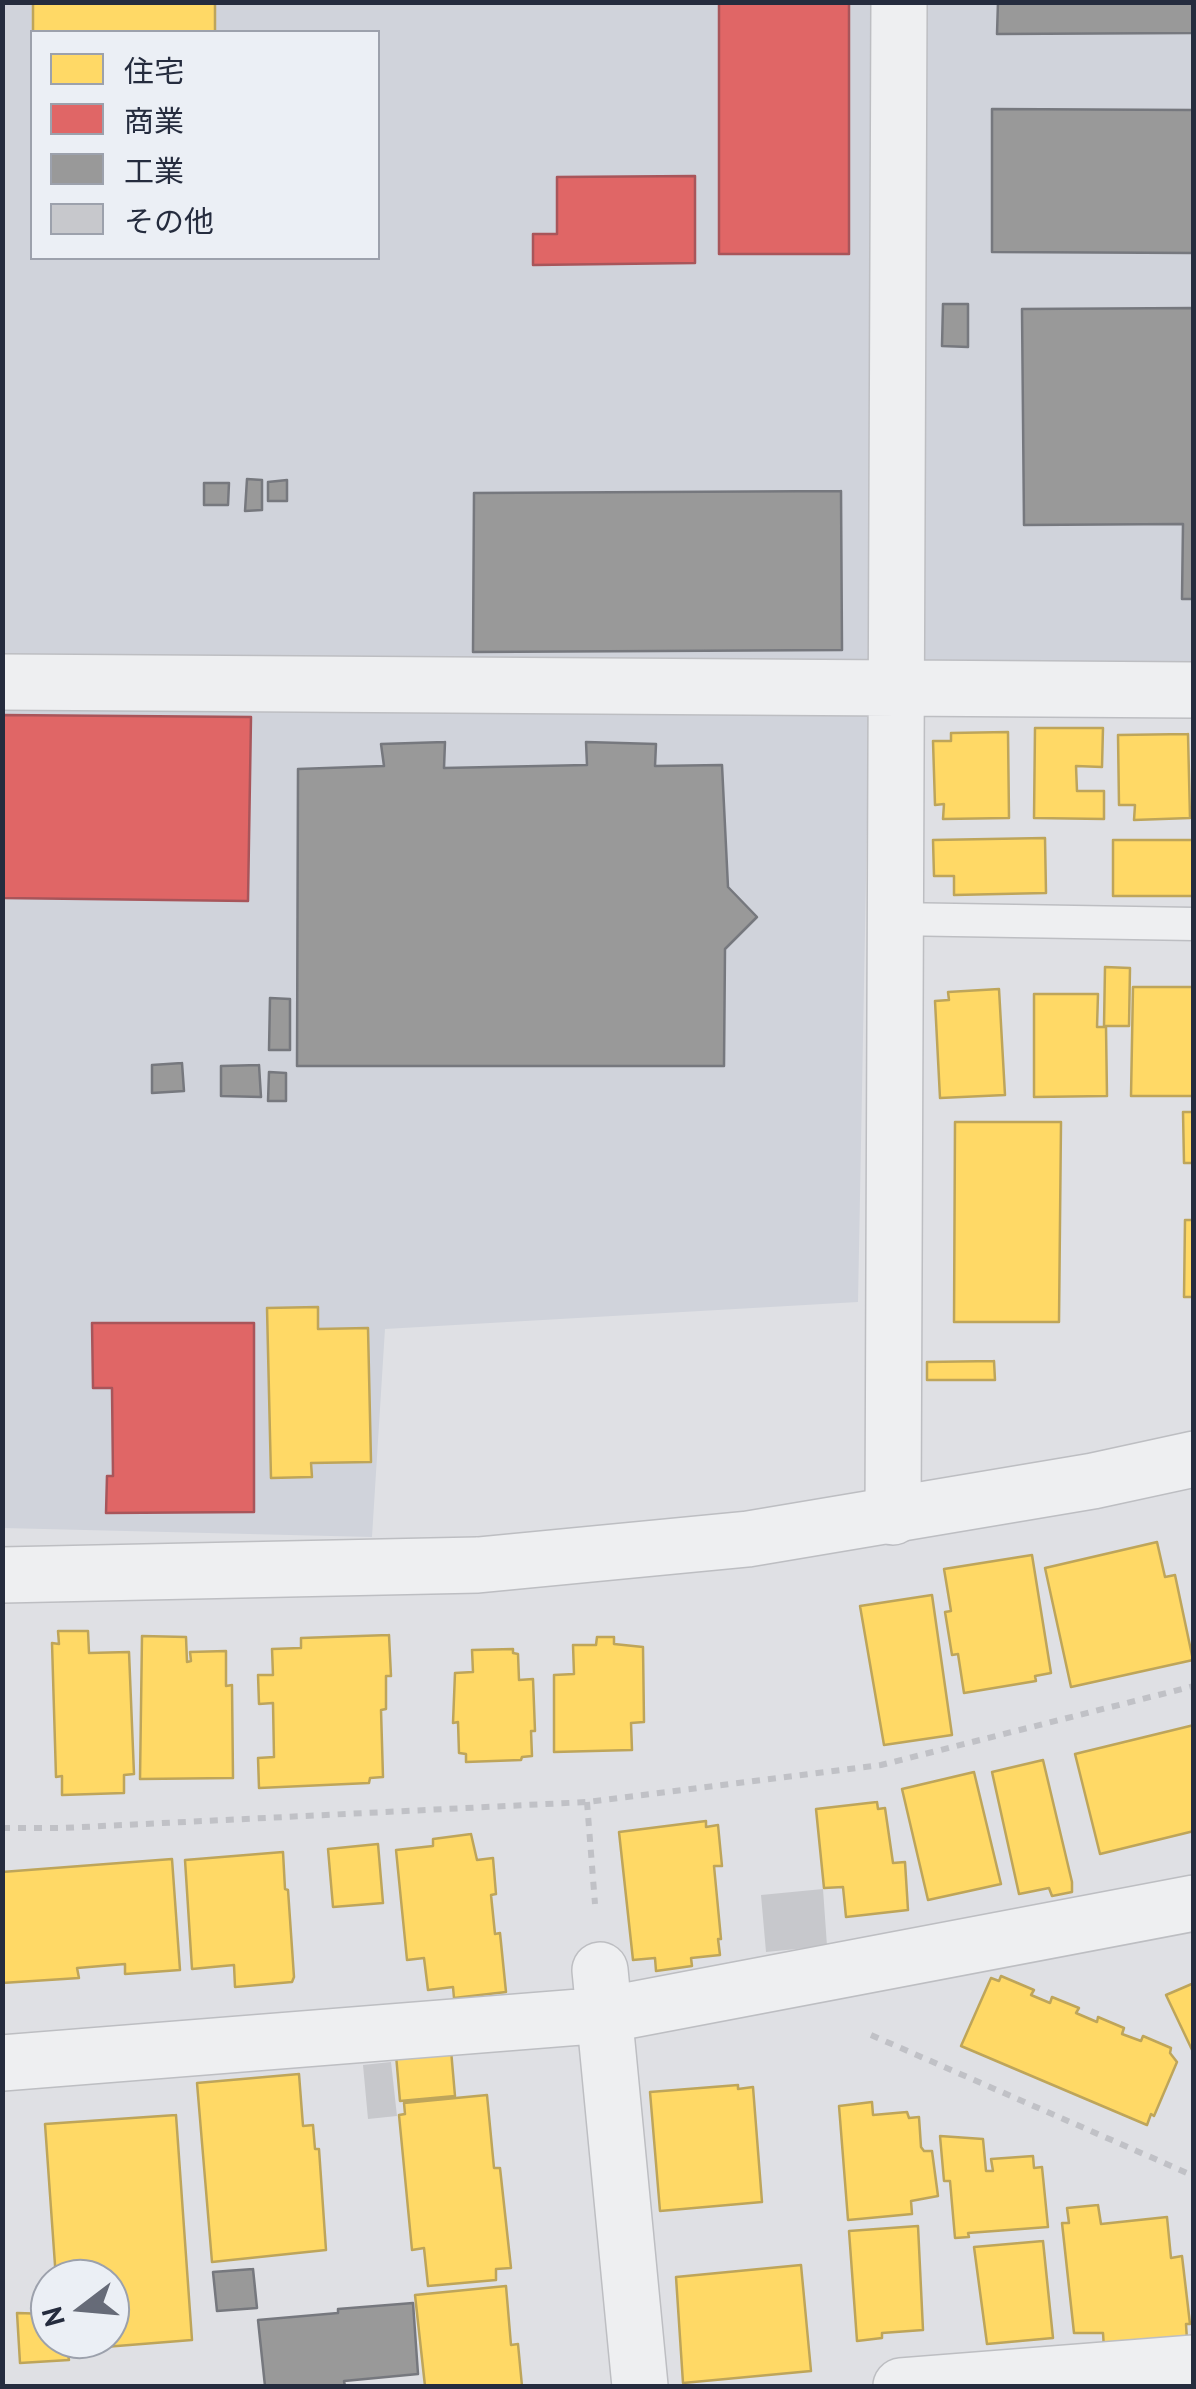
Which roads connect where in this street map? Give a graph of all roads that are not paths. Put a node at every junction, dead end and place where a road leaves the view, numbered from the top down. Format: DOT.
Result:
graph roads {
  1 [pos="899,2"];
  2 [pos="2,682"];
  3 [pos="896,688"];
  4 [pos="1194,690"];
  5 [pos="894,919"];
  6 [pos="1194,924"];
  7 [pos="1194,1459"];
  8 [pos="893,1517"];
  9 [pos="2,1575"];
  10 [pos="1194,1904"];
  11 [pos="602,1993"];
  12 [pos="2,2063"];
  13 [pos="1194,2363"];
  14 [pos="640,2386"];
  15 [pos="901,2386"];
  1 -- 3 [label="street"];
  2 -- 3 [label="street"];
  3 -- 4 [label="street"];
  3 -- 5 [label="street"];
  5 -- 6 [label="lane"];
  5 -- 8 [label="street"];
  7 -- 8 [label="street"];
  8 -- 9 [label="street"];
  10 -- 11 [label="street"];
  11 -- 12 [label="street"];
  11 -- 14 [label="street"];
  13 -- 15 [label="street"];
}
